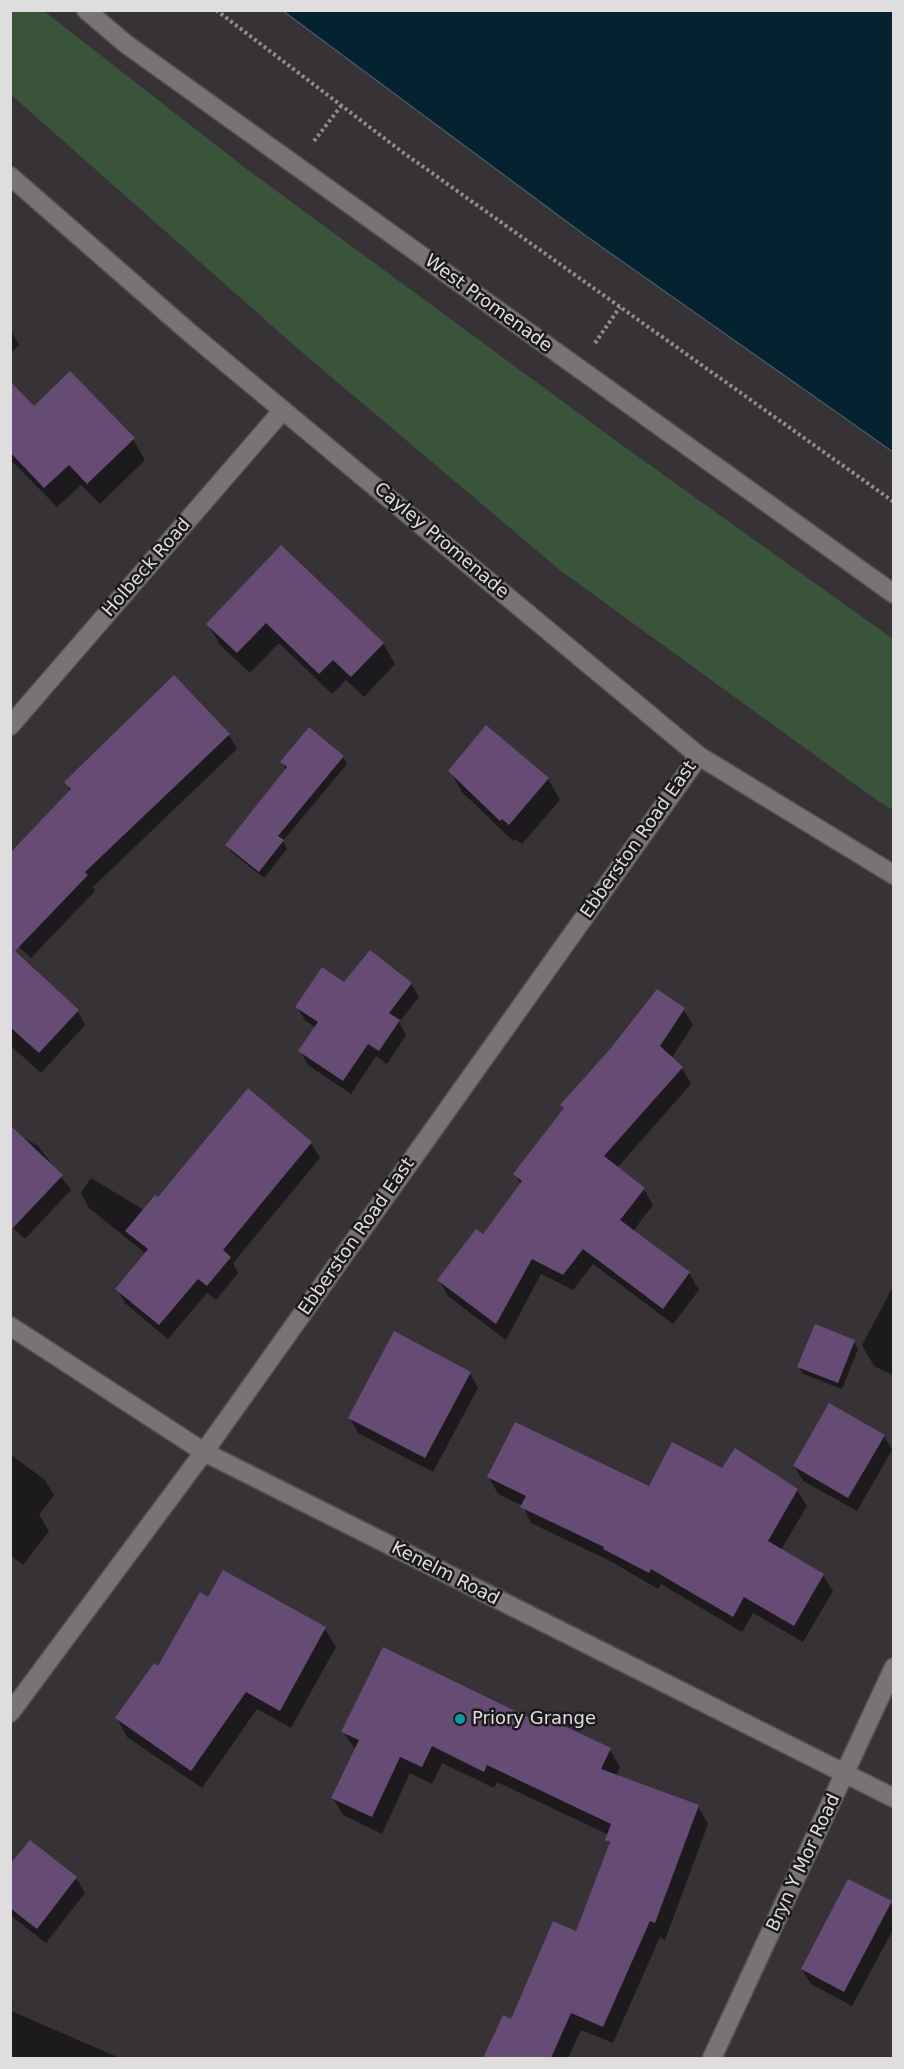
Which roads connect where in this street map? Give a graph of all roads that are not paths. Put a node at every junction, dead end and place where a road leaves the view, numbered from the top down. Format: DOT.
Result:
graph roads {
  1 [pos="86,10"];
  2 [pos="10,176"];
  3 [pos="283,410"];
  4 [pos="894,594"];
  5 [pos="10,726"];
  6 [pos="699,756"];
  7 [pos="894,875"];
  8 [pos="10,1326"];
  9 [pos="204,1452"];
  10 [pos="894,1667"];
  11 [pos="10,1713"];
  12 [pos="845,1776"];
  13 [pos="894,1798"];
  14 [pos="712,2058"];
  1 -- 4 [label="street, West Promenade"];
  2 -- 3 [label="street, Cayley Promenade"];
  3 -- 5 [label="street, Holbeck Road"];
  3 -- 6 [label="street, Cayley Promenade"];
  6 -- 7 [label="street, Cayley Promenade"];
  6 -- 9 [label="street, Ebberston Road East"];
  8 -- 9 [label="street, Kenelm Road"];
  9 -- 11 [label="street, Ebberston Road East"];
  9 -- 12 [label="street, Kenelm Road"];
  10 -- 12 [label="street, Bryn Y Mor Road"];
  12 -- 13 [label="street, Kenelm Road"];
  12 -- 14 [label="street, Bryn Y Mor Road"];
}
